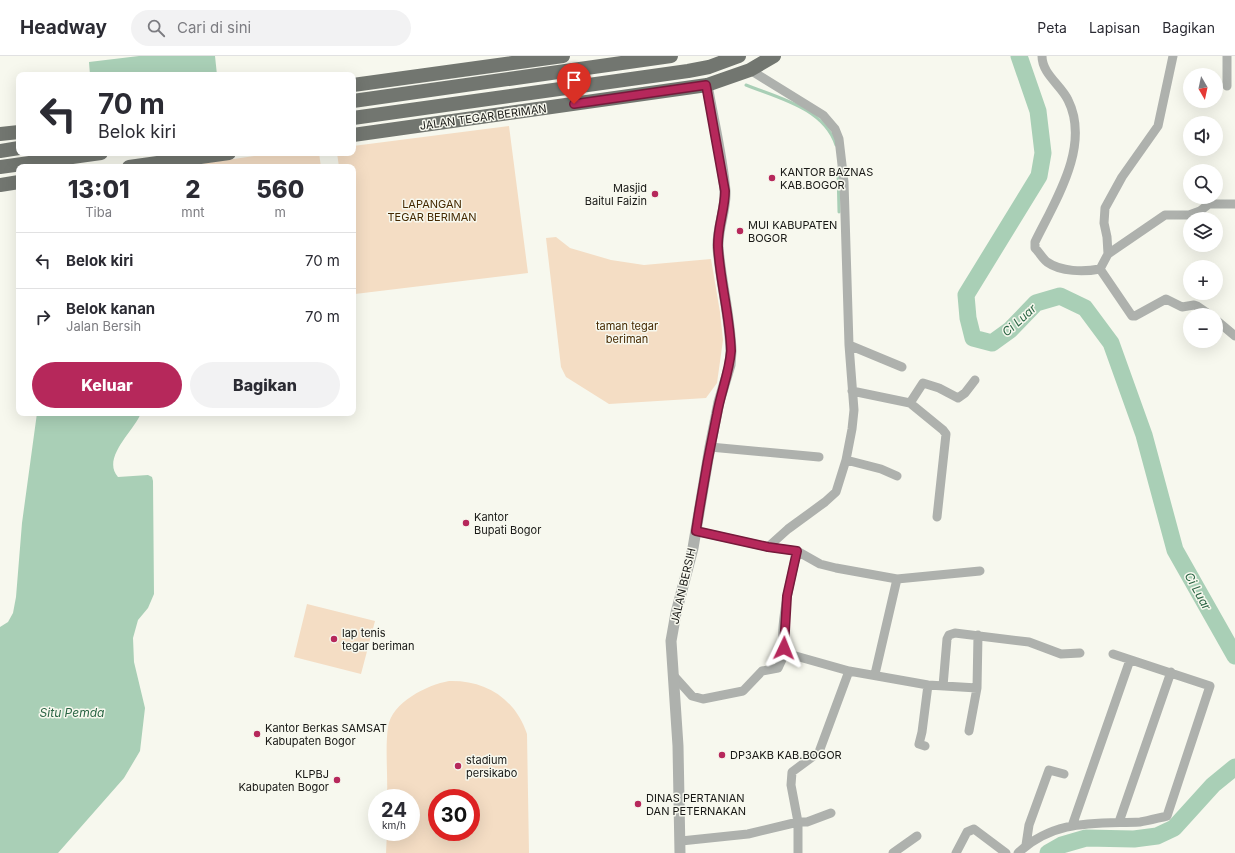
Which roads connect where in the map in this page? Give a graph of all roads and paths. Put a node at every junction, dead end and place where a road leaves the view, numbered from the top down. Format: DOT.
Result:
graph roads {
  1 [pos="563,56"];
  2 [pos="672,56"];
  3 [pos="739,56"];
  4 [pos="774,56"];
  5 [pos="1042,56"];
  6 [pos="1173,56"];
  7 [pos="1227,56"];
  8 [pos="750,70"];
  9 [pos="356,85"];
  10 [pos="706,85"];
  11 [pos="1227,86"];
  12 [pos="356,101"];
  13 [pos="356,118"];
  14 [pos="16,132"];
  15 [pos="0,134"];
  16 [pos="356,136"];
  17 [pos="16,148"];
  18 [pos="0,151"];
  19 [pos="79,156"];
  20 [pos="208,156"];
  21 [pos="22,164"];
  22 [pos="150,164"];
  23 [pos="16,165"];
  24 [pos="0,167"];
  25 [pos="16,182"];
  26 [pos="0,185"];
  27 [pos="1235,204"];
  28 [pos="1108,254"];
  29 [pos="1100,268"];
  30 [pos="1201,308"];
  31 [pos="1223,326"];
  32 [pos="1235,336"];
  33 [pos="849,345"];
  34 [pos="902,367"];
  35 [pos="975,380"];
  36 [pos="852,391"];
  37 [pos="910,404"];
  38 [pos="710,447"];
  39 [pos="818,457"];
  40 [pos="846,460"];
  41 [pos="897,476"];
  42 [pos="937,517"];
  43 [pos="696,531"];
  44 [pos="763,546"];
  45 [pos="797,551"];
  46 [pos="980,571"];
  47 [pos="897,579"];
  48 [pos="978,635"];
  49 [pos="786,653"];
  50 [pos="1080,653"];
  51 [pos="1113,654"];
  52 [pos="1130,660"];
  53 [pos="849,670"];
  54 [pos="1171,672"];
  55 [pos="876,674"];
  56 [pos="674,676"];
  57 [pos="928,685"];
  58 [pos="943,686"];
  59 [pos="977,688"];
  60 [pos="969,731"];
  61 [pos="924,746"];
  62 [pos="1064,774"];
  63 [pos="831,813"];
  64 [pos="798,822"];
  65 [pos="1119,822"];
  66 [pos="1072,826"];
  67 [pos="917,836"];
  68 [pos="681,841"];
  69 [pos="1026,845"];
  70 [pos="680,853"];
  71 [pos="798,853"];
  72 [pos="893,853"];
  73 [pos="956,853"];
  74 [pos="1006,853"];
  75 [pos="1018,853"];
  1 -- 9 [label="main road"];
  2 -- 12 [label="main road"];
  3 -- 13 [label="main road, JALAN TEGAR BERIMAN"];
  4 -- 8 [label="main road, JALAN TEGAR BERIMAN"];
  5 -- 29 [label="street"];
  6 -- 28 [label="street"];
  7 -- 11 [label="street"];
  8 -- 10 [label="main road, JALAN TEGAR BERIMAN"];
  8 -- 33 [label="street"];
  10 -- 16 [label="main road, JALAN TEGAR BERIMAN"];
  10 -- 38 [label="street, JALAN BERSIH"];
  14 -- 15 [label="main road"];
  17 -- 18 [label="main road"];
  19 -- 21 [label="main road"];
  20 -- 22 [label="main road"];
  23 -- 24 [label="main road"];
  25 -- 26 [label="main road"];
  27 -- 28 [label="street"];
  28 -- 29 [label="street"];
  29 -- 30 [label="street"];
  31 -- 32 [label="street"];
  33 -- 34 [label="street"];
  33 -- 36 [label="street"];
  35 -- 37 [label="street"];
  36 -- 37 [label="street"];
  36 -- 40 [label="street"];
  37 -- 42 [label="street"];
  38 -- 39 [label="street"];
  38 -- 43 [label="street, JALAN BERSIH"];
  40 -- 41 [label="street"];
  40 -- 44 [label="street"];
  43 -- 44 [label="street"];
  43 -- 56 [label="street, JALAN BERSIH"];
  44 -- 45 [label="street"];
  45 -- 47 [label="street"];
  45 -- 49 [label="street"];
  46 -- 47 [label="street"];
  47 -- 55 [label="street"];
  48 -- 50 [label="street"];
  48 -- 58 [label="street"];
  48 -- 59 [label="street"];
  49 -- 53 [label="street"];
  49 -- 56 [label="street"];
  51 -- 52 [label="street"];
  52 -- 54 [label="street"];
  52 -- 66 [label="street"];
  53 -- 55 [label="street"];
  53 -- 64 [label="street"];
  54 -- 65 [label="street"];
  54 -- 65 [label="street"];
  55 -- 57 [label="street"];
  56 -- 68 [label="street, JALAN BERSIH"];
  57 -- 58 [label="street"];
  57 -- 61 [label="street"];
  58 -- 59 [label="street"];
  59 -- 60 [label="street"];
  62 -- 69 [label="street"];
  63 -- 64 [label="street"];
  64 -- 68 [label="street"];
  64 -- 71 [label="street"];
  65 -- 66 [label="street"];
  66 -- 69 [label="street"];
  67 -- 72 [label="street"];
  68 -- 70 [label="street, JALAN BERSIH"];
  69 -- 75 [label="street"];
  73 -- 74 [label="street"];
}
